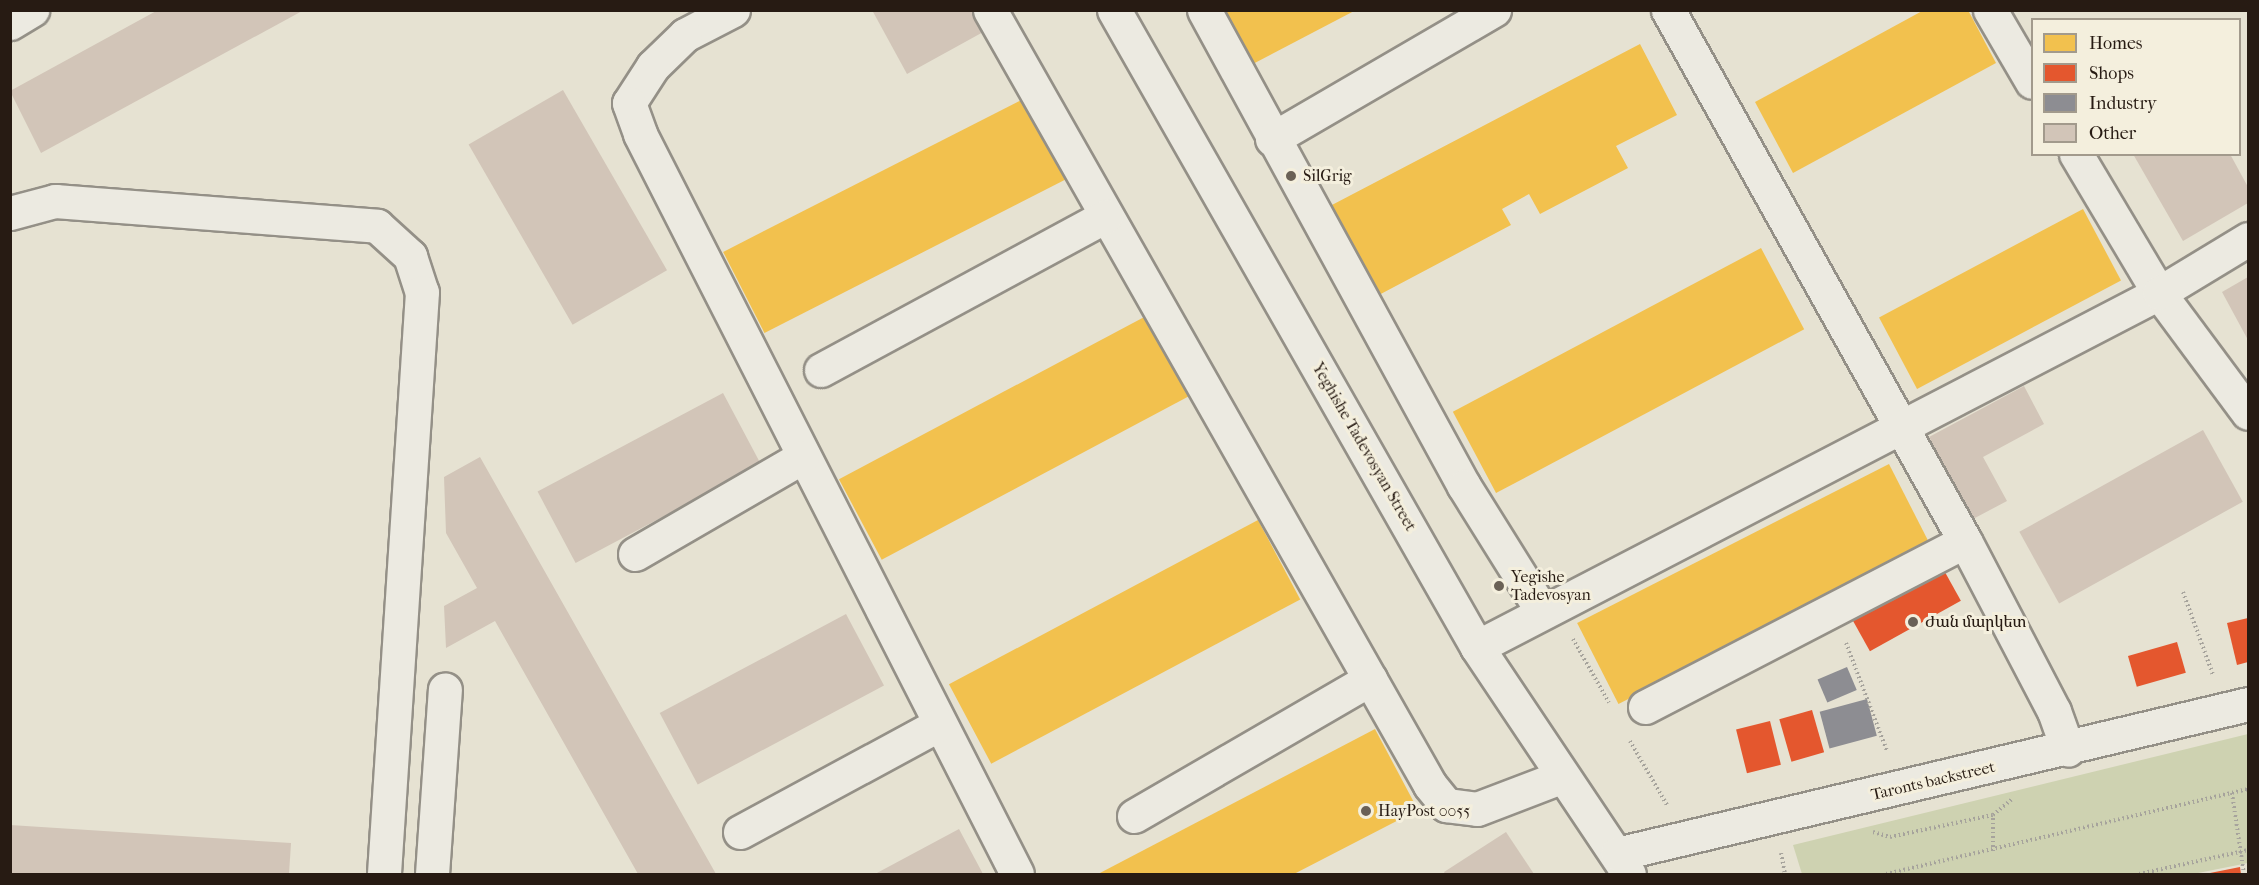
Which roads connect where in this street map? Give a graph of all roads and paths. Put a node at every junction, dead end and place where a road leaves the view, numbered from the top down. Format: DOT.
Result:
graph roads {
  1 [pos="32,10"];
  2 [pos="733,10"];
  3 [pos="990,10"];
  4 [pos="1114,10"];
  5 [pos="1204,10"];
  6 [pos="1494,10"];
  7 [pos="1668,10"];
  8 [pos="1990,10"];
  9 [pos="10,23"];
  10 [pos="2031,80"];
  11 [pos="1272,139"];
  12 [pos="2077,156"];
  13 [pos="10,213"];
  14 [pos="1106,216"];
  15 [pos="2248,239"];
  16 [pos="2159,293"];
  17 [pos="821,370"];
  18 [pos="2248,413"];
  19 [pos="1900,427"];
  20 [pos="802,457"];
  21 [pos="1965,541"];
  22 [pos="635,554"];
  23 [pos="2183,592"];
  24 [pos="1547,607"];
  25 [pos="1830,610"];
  26 [pos="1477,647"];
  27 [pos="1370,679"];
  28 [pos="2204,684"];
  29 [pos="445,689"];
  30 [pos="2248,704"];
  31 [pos="1613,711"];
  32 [pos="1634,718"];
  33 [pos="940,724"];
  34 [pos="1898,748"];
  35 [pos="2068,750"];
  36 [pos="1887,751"];
  37 [pos="1876,753"];
  38 [pos="1561,777"];
  39 [pos="2248,789"];
  40 [pos="2232,793"];
  41 [pos="1679,804"];
  42 [pos="1993,815"];
  43 [pos="1134,816"];
  44 [pos="740,832"];
  45 [pos="2248,850"];
  46 [pos="1993,851"];
  47 [pos="2241,852"];
  48 [pos="1623,864"];
  49 [pos="384,874"];
  50 [pos="432,874"];
  51 [pos="1017,874"];
  52 [pos="1886,874"];
  53 [pos="2139,874"];
  54 [pos="2244,874"];
  1 -- 9 [label="street"];
  2 -- 20 [label="street"];
  3 -- 14 [label="street"];
  4 -- 26 [label="street, Yeghishe Tadevosyan Street"];
  5 -- 11 [label="street"];
  6 -- 11 [label="street"];
  7 -- 19 [label="street"];
  8 -- 10 [label="street"];
  11 -- 24 [label="street"];
  12 -- 16 [label="street"];
  13 -- 49 [label="street"];
  14 -- 17 [label="street"];
  14 -- 27 [label="street"];
  15 -- 16 [label="street"];
  16 -- 18 [label="street"];
  16 -- 19 [label="street"];
  19 -- 21 [label="street"];
  19 -- 24 [label="street"];
  20 -- 22 [label="street"];
  20 -- 33 [label="street"];
  21 -- 25 [label="street"];
  21 -- 35 [label="street"];
  23 -- 28 [label="path"];
  24 -- 26 [label="street"];
  24 -- 31 [label="path"];
  25 -- 32 [label="street"];
  25 -- 36 [label="path"];
  26 -- 38 [label="street, Yeghishe Tadevosyan Street"];
  27 -- 38 [label="street"];
  27 -- 43 [label="street"];
  29 -- 50 [label="street"];
  30 -- 35 [label="street, Taronts backstreet"];
  32 -- 41 [label="path"];
  33 -- 44 [label="street"];
  33 -- 51 [label="street"];
  34 -- 36 [label="path"];
  35 -- 48 [label="street, Taronts backstreet"];
  36 -- 37 [label="path"];
  38 -- 48 [label="street, Yeghishe Tadevosyan Street"];
  39 -- 40 [label="path"];
  40 -- 46 [label="path"];
  40 -- 47 [label="path"];
  42 -- 46 [label="path"];
  45 -- 47 [label="path"];
  46 -- 52 [label="path"];
  47 -- 53 [label="path"];
  47 -- 54 [label="path"];
}
